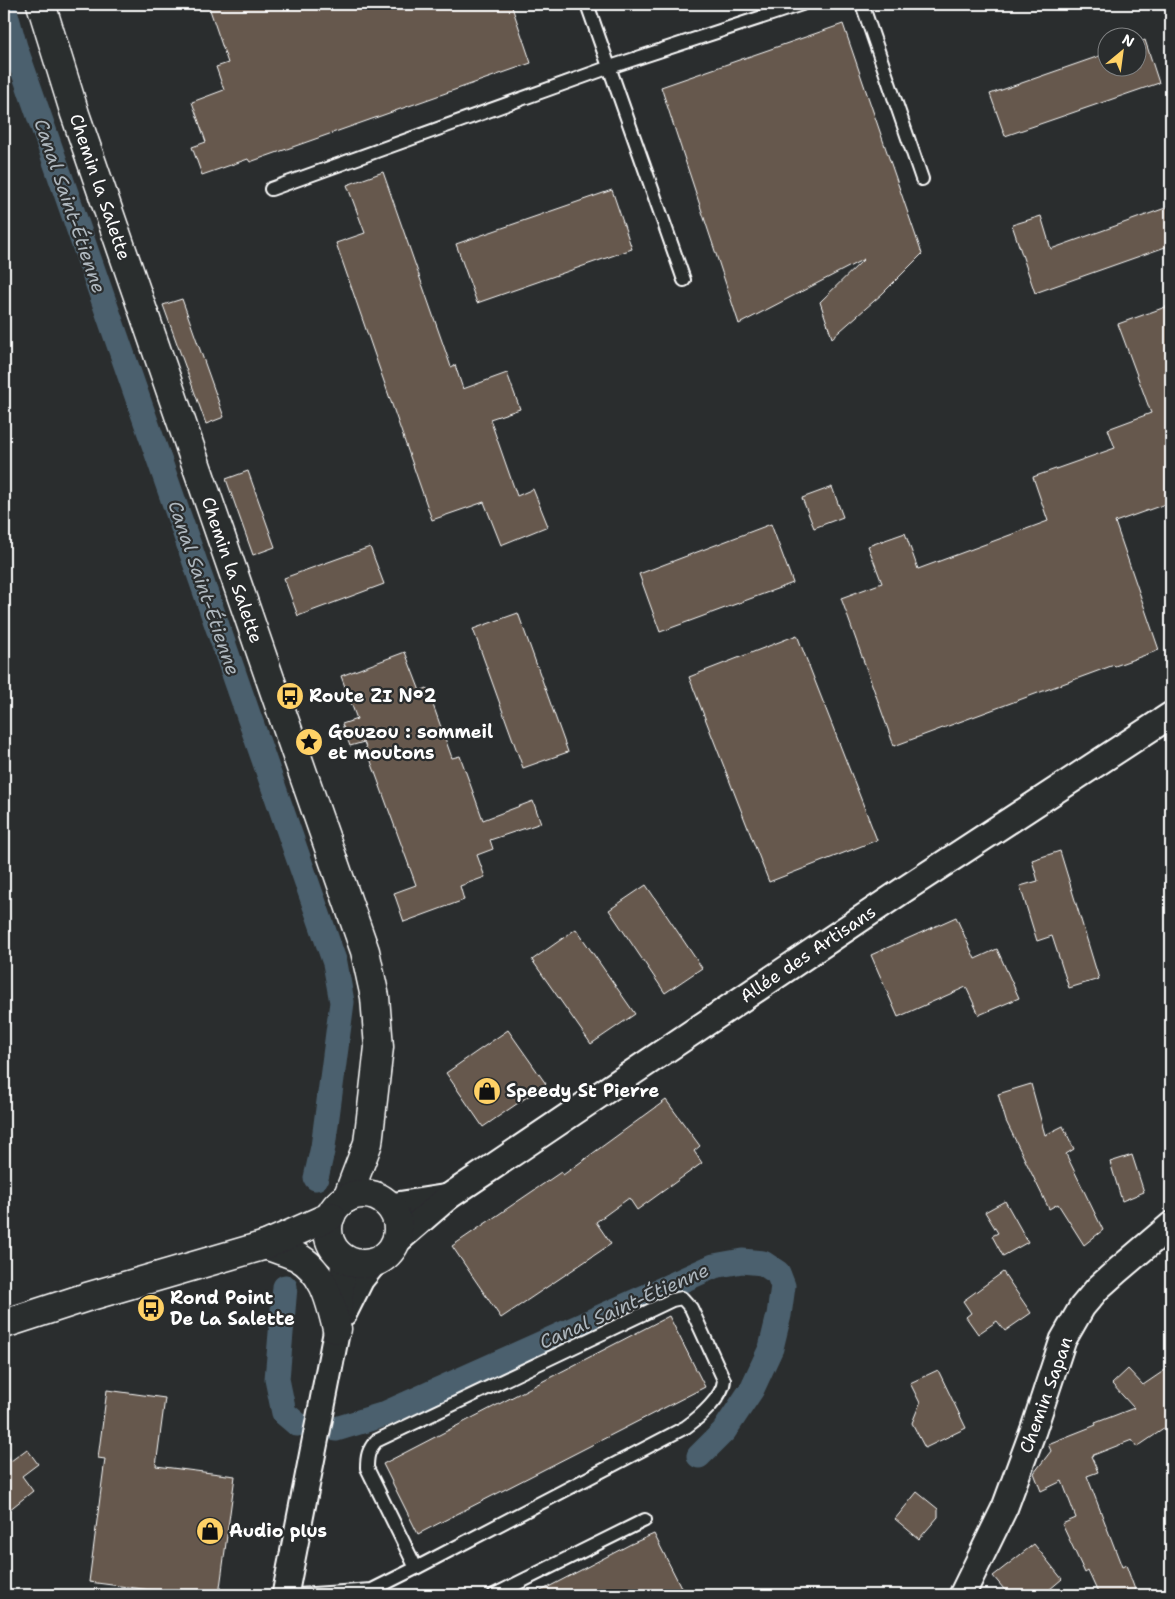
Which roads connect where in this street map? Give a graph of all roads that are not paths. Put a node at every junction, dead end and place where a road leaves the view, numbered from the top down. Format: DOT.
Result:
graph roads {
  1 [pos="41,4"];
  2 [pos="588,4"];
  3 [pos="802,4"];
  4 [pos="862,4"];
  5 [pos="610,67"];
  6 [pos="922,179"];
  7 [pos="270,189"];
  8 [pos="684,280"];
  9 [pos="1171,715"];
  10 [pos="368,1144"];
  11 [pos="448,1197"];
  12 [pos="387,1203"];
  13 [pos="339,1207"];
  14 [pos="1171,1225"];
  15 [pos="396,1242"];
  16 [pos="266,1245"];
  17 [pos="338,1253"];
  18 [pos="374,1263"];
  19 [pos="4,1324"];
  20 [pos="337,1328"];
  21 [pos="645,1520"];
  22 [pos="416,1568"];
  23 [pos="285,1595"];
  24 [pos="299,1595"];
  25 [pos="494,1595"];
  26 [pos="962,1595"];
  1 -- 10 [label="street, Chemin la Salette"];
  2 -- 5 [label="lane"];
  3 -- 5 [label="lane"];
  4 -- 6 [label="lane"];
  5 -- 7 [label="lane"];
  5 -- 8 [label="lane"];
  9 -- 11 [label="street, Allée des Artisans"];
  10 -- 12 [label="street, Chemin la Salette"];
  10 -- 13 [label="street, Chemin la Salette"];
  11 -- 12 [label="street, Allée des Artisans"];
  11 -- 15 [label="street, Allée des Artisans"];
  12 -- 13 [label="street"];
  12 -- 15 [label="street"];
  13 -- 16 [label="street"];
  13 -- 17 [label="street"];
  14 -- 26 [label="street, Chemin Sapan"];
  15 -- 18 [label="street"];
  16 -- 17 [label="street"];
  16 -- 19 [label="street"];
  16 -- 20 [label="street"];
  17 -- 18 [label="street"];
  17 -- 20 [label="street"];
  18 -- 20 [label="street"];
  20 -- 23 [label="street"];
  21 -- 25 [label="lane"];
  22 -- 22 [label="lane"];
  22 -- 24 [label="lane"];
}
